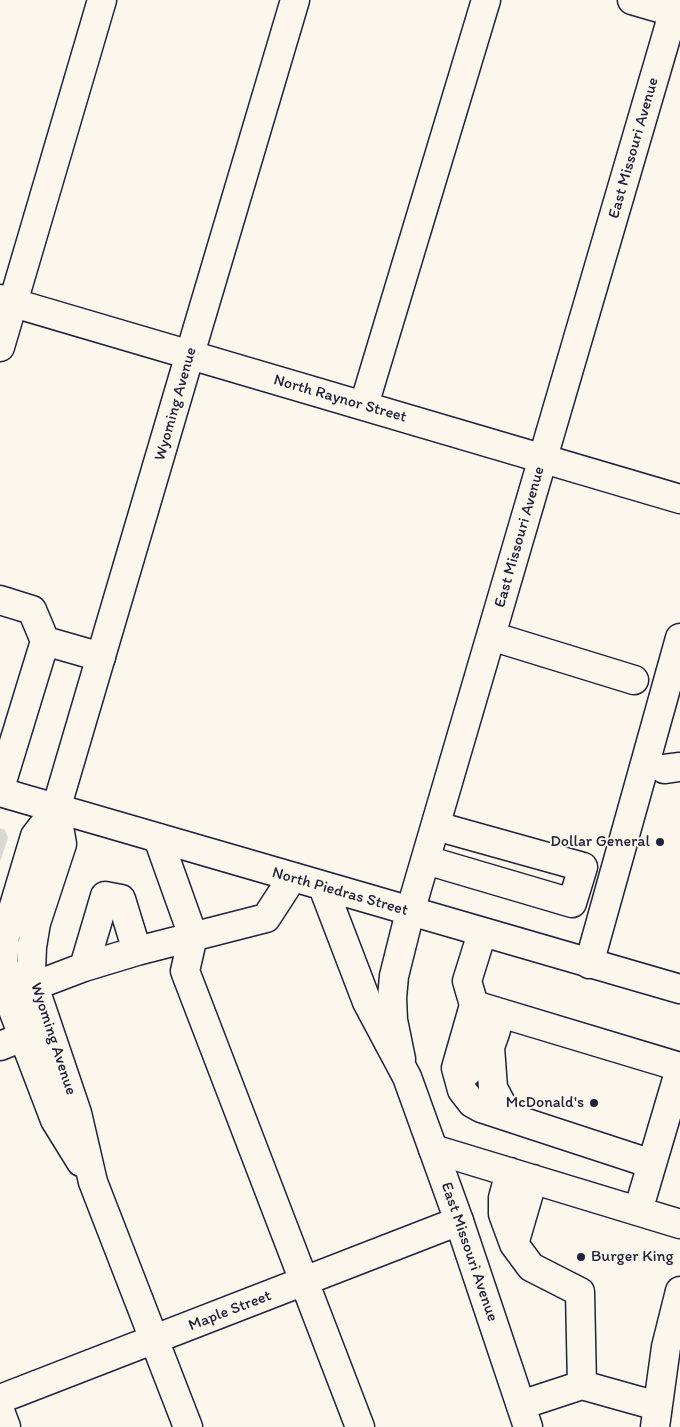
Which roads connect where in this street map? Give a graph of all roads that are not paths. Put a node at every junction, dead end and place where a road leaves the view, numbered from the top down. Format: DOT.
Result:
graph roads {
  1 [pos="102,0"];
  2 [pos="295,0"];
  3 [pos="486,0"];
  4 [pos="632,0"];
  5 [pos="677,9"];
  6 [pos="6,300"];
  7 [pos="0,346"];
  8 [pos="190,354"];
  9 [pos="364,406"];
  10 [pos="543,458"];
  11 [pos="680,499"];
  12 [pos="0,600"];
  13 [pos="491,636"];
  14 [pos="680,638"];
  15 [pos="45,641"];
  16 [pos="101,657"];
  17 [pos="634,680"];
  18 [pos="0,788"];
  19 [pos="0,792"];
  20 [pos="56,809"];
  21 [pos="436,826"];
  22 [pos="158,838"];
  23 [pos="426,860"];
  24 [pos="292,878"];
  25 [pos="11,883"];
  26 [pos="322,887"];
  27 [pos="410,912"];
  28 [pos="482,933"];
  29 [pos="193,936"];
  30 [pos="137,951"];
  31 [pos="589,964"];
  32 [pos="84,967"];
  33 [pos="3,986"];
  34 [pos="34,986"];
  35 [pos="680,989"];
  36 [pos="474,1005"];
  37 [pos="498,1023"];
  38 [pos="24,1036"];
  39 [pos="680,1068"];
  40 [pos="407,1077"];
  41 [pos="433,1149"];
  42 [pos="654,1158"];
  43 [pos="522,1176"];
  44 [pos="638,1211"];
  45 [pos="460,1221"];
  46 [pos="680,1224"];
  47 [pos="304,1282"];
  48 [pos="680,1291"];
  49 [pos="155,1340"];
  50 [pos="582,1385"];
  51 [pos="0,1399"];
  52 [pos="0,1411"];
  53 [pos="524,1416"];
  54 [pos="656,1416"];
  55 [pos="6,1427"];
  56 [pos="188,1427"];
  57 [pos="360,1427"];
  1 -- 6 [label="street"];
  2 -- 8 [label="street, Wyoming Avenue"];
  3 -- 9 [label="street"];
  4 -- 5 [label="street"];
  5 -- 10 [label="street, East Missouri Avenue"];
  6 -- 7 [label="street"];
  6 -- 8 [label="street, North Raynor Street"];
  8 -- 9 [label="street, North Raynor Street"];
  8 -- 16 [label="street, Wyoming Avenue"];
  9 -- 10 [label="street, North Raynor Street"];
  10 -- 11 [label="street, North Raynor Street"];
  10 -- 13 [label="street, East Missouri Avenue"];
  12 -- 15 [label="street"];
  13 -- 17 [label="street"];
  13 -- 21 [label="street, East Missouri Avenue"];
  14 -- 31 [label="street"];
  15 -- 16 [label="street"];
  15 -- 18 [label="street"];
  16 -- 20 [label="street, Wyoming Avenue"];
  19 -- 20 [label="street, North Piedras Street"];
  20 -- 22 [label="street, North Piedras Street"];
  20 -- 25 [label="street, Wyoming Avenue"];
  20 -- 34 [label="street, Wyoming Avenue"];
  21 -- 23 [label="street, East Missouri Avenue"];
  21 -- 23 [label="street"];
  22 -- 24 [label="street, North Piedras Street"];
  22 -- 29 [label="street"];
  23 -- 27 [label="street, East Missouri Avenue"];
  24 -- 26 [label="street, North Piedras Street"];
  24 -- 29 [label="street"];
  25 -- 33 [label="street, Wyoming Avenue"];
  26 -- 27 [label="street, North Piedras Street"];
  26 -- 40 [label="street, East Missouri Avenue"];
  27 -- 28 [label="street, North Piedras Street"];
  27 -- 40 [label="street, East Missouri Avenue"];
  28 -- 31 [label="street, North Piedras Street"];
  28 -- 36 [label="street"];
  29 -- 30 [label="street"];
  29 -- 47 [label="street"];
  30 -- 32 [label="street"];
  30 -- 32 [label="street"];
  31 -- 35 [label="street, North Piedras Street"];
  32 -- 34 [label="street"];
  33 -- 38 [label="street, Wyoming Avenue"];
  34 -- 38 [label="street, Wyoming Avenue"];
  36 -- 37 [label="street"];
  36 -- 42 [label="street"];
  37 -- 39 [label="street"];
  37 -- 42 [label="street"];
  38 -- 49 [label="street, Wyoming Avenue"];
  39 -- 42 [label="street"];
  40 -- 41 [label="street, East Missouri Avenue"];
  41 -- 43 [label="street"];
  41 -- 45 [label="street, East Missouri Avenue"];
  42 -- 44 [label="street"];
  43 -- 44 [label="street"];
  43 -- 50 [label="street"];
  44 -- 46 [label="street"];
  45 -- 47 [label="street, Maple Street"];
  45 -- 53 [label="street, East Missouri Avenue"];
  47 -- 49 [label="street, Maple Street"];
  47 -- 57 [label="street"];
  48 -- 54 [label="street"];
  49 -- 51 [label="street, Maple Street"];
  49 -- 56 [label="street, Wyoming Avenue"];
  50 -- 53 [label="street"];
  50 -- 54 [label="street"];
  52 -- 55 [label="street"];
}
